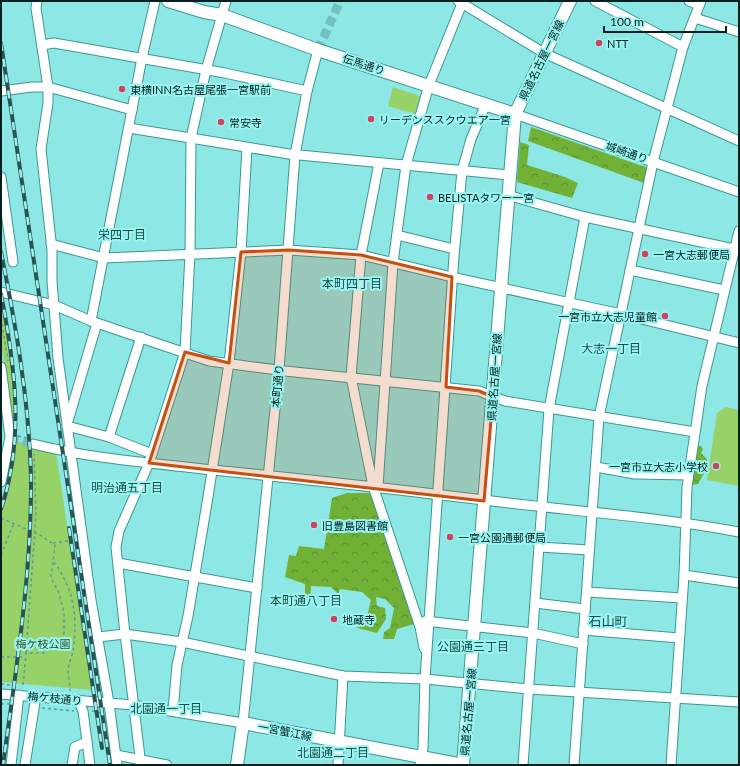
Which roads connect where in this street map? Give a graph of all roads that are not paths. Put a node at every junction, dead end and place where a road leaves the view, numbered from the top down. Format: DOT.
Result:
graph roads {
  1 [pos="37,1"];
  2 [pos="155,1"];
  3 [pos="168,1"];
  4 [pos="193,1"];
  5 [pos="226,1"];
  6 [pos="570,1"];
  7 [pos="595,1"];
  8 [pos="689,1"];
  9 [pos="461,2"];
  10 [pos="700,3"];
  11 [pos="218,14"];
  12 [pos="695,18"];
  13 [pos="739,32"];
  14 [pos="42,45"];
  15 [pos="683,47"];
  16 [pos="318,50"];
  17 [pos="544,53"];
  18 [pos="142,58"];
  19 [pos="206,70"];
  20 [pos="429,85"];
  21 [pos="48,87"];
  22 [pos="1,91"];
  23 [pos="307,91"];
  24 [pos="486,104"];
  25 [pos="132,110"];
  26 [pos="667,110"];
  27 [pos="514,114"];
  28 [pos="128,128"];
  29 [pos="191,138"];
  30 [pos="739,141"];
  31 [pos="247,148"];
  32 [pos="295,155"];
  33 [pos="653,162"];
  34 [pos="379,163"];
  35 [pos="406,165"];
  36 [pos="462,171"];
  37 [pos="509,175"];
  38 [pos="1,177"];
  39 [pos="739,192"];
  40 [pos="507,195"];
  41 [pos="585,217"];
  42 [pos="639,229"];
  43 [pos="739,231"];
  44 [pos="397,235"];
  45 [pos="51,244"];
  46 [pos="454,249"];
  47 [pos="734,249"];
  48 [pos="289,250"];
  49 [pos="241,252"];
  50 [pos="190,254"];
  51 [pos="360,255"];
  52 [pos="104,258"];
  53 [pos="12,262"];
  54 [pos="393,263"];
  55 [pos="630,270"];
  56 [pos="452,278"];
  57 [pos="500,287"];
  58 [pos="724,290"];
  59 [pos="1,292"];
  60 [pos="569,302"];
  61 [pos="54,305"];
  62 [pos="621,314"];
  63 [pos="94,322"];
  64 [pos="141,337"];
  65 [pos="713,337"];
  66 [pos="739,343"];
  67 [pos="185,352"];
  68 [pos="229,363"];
  69 [pos="1,367"];
  70 [pos="279,370"];
  71 [pos="351,377"];
  72 [pos="385,380"];
  73 [pos="2,383"];
  74 [pos="446,387"];
  75 [pos="493,397"];
  76 [pos="549,409"];
  77 [pos="599,417"];
  78 [pos="67,425"];
  79 [pos="696,432"];
  80 [pos="1,434"];
  81 [pos="10,437"];
  82 [pos="109,437"];
  83 [pos="33,444"];
  84 [pos="71,453"];
  85 [pos="152,454"];
  86 [pos="149,463"];
  87 [pos="596,467"];
  88 [pos="212,469"];
  89 [pos="688,475"];
  90 [pos="268,476"];
  91 [pos="1,482"];
  92 [pos="376,486"];
  93 [pos="439,494"];
  94 [pos="484,501"];
  95 [pos="542,506"];
  96 [pos="592,512"];
  97 [pos="686,522"];
  98 [pos="739,532"];
  99 [pos="539,547"];
  100 [pos="589,550"];
  101 [pos="118,563"];
  102 [pos="194,575"];
  103 [pos="684,575"];
  104 [pos="739,583"];
  105 [pos="257,588"];
  106 [pos="587,592"];
  107 [pos="682,598"];
  108 [pos="535,603"];
  109 [pos="585,609"];
  110 [pos="430,621"];
  111 [pos="418,623"];
  112 [pos="475,626"];
  113 [pos="584,630"];
  114 [pos="533,633"];
  115 [pos="125,634"];
  116 [pos="98,637"];
  117 [pos="679,638"];
  118 [pos="182,642"];
  119 [pos="583,644"];
  120 [pos="250,655"];
  121 [pos="343,676"];
  122 [pos="425,680"];
  123 [pos="470,684"];
  124 [pos="529,689"];
  125 [pos="579,692"];
  126 [pos="1,694"];
  127 [pos="19,695"];
  128 [pos="36,696"];
  129 [pos="674,697"];
  130 [pos="78,700"];
  131 [pos="739,702"];
  132 [pos="109,703"];
  133 [pos="133,705"];
  134 [pos="173,711"];
  135 [pos="243,723"];
  136 [pos="87,742"];
  137 [pos="340,742"];
  138 [pos="116,755"];
  139 [pos="421,761"];
  140 [pos="141,763"];
  141 [pos="10,765"];
  142 [pos="25,765"];
  143 [pos="72,765"];
  144 [pos="90,765"];
  145 [pos="117,765"];
  146 [pos="167,765"];
  147 [pos="237,765"];
  148 [pos="338,765"];
  149 [pos="463,765"];
  150 [pos="523,765"];
  151 [pos="574,765"];
  152 [pos="671,765"];
  1 -- 14 [label="street"];
  2 -- 18 [label="street"];
  3 -- 11 [label="main road, 伝馬通り"];
  4 -- 11 [label="main road, 伝馬通り"];
  5 -- 11 [label="street"];
  6 -- 17 [label="main road, 県道名古屋一宮線"];
  7 -- 15 [label="street"];
  8 -- 10 [label="street"];
  9 -- 17 [label="street"];
  9 -- 20 [label="street"];
  10 -- 12 [label="street"];
  11 -- 16 [label="main road, 伝馬通り"];
  11 -- 19 [label="street"];
  12 -- 13 [label="street"];
  12 -- 15 [label="street"];
  14 -- 18 [label="street"];
  14 -- 21 [label="street"];
  15 -- 26 [label="street"];
  16 -- 20 [label="main road, 伝馬通り"];
  16 -- 23 [label="street, 本町通り"];
  17 -- 26 [label="street"];
  17 -- 27 [label="main road, 県道名古屋一宮線"];
  18 -- 19 [label="street"];
  18 -- 25 [label="street"];
  19 -- 23 [label="street"];
  19 -- 29 [label="street"];
  20 -- 24 [label="main road, 伝馬通り"];
  20 -- 35 [label="street"];
  21 -- 22 [label="street"];
  21 -- 25 [label="street"];
  21 -- 45 [label="street"];
  23 -- 32 [label="street, 本町通り"];
  24 -- 27 [label="main road, 伝馬通り"];
  24 -- 36 [label="street"];
  25 -- 28 [label="street"];
  26 -- 30 [label="street"];
  26 -- 33 [label="street"];
  27 -- 33 [label="street, 城崎通り"];
  27 -- 37 [label="main road, 県道名古屋一宮線"];
  28 -- 29 [label="street"];
  28 -- 52 [label="street"];
  29 -- 31 [label="street"];
  29 -- 50 [label="street"];
  31 -- 32 [label="street"];
  31 -- 49 [label="street"];
  32 -- 34 [label="street"];
  32 -- 48 [label="street, 本町通り"];
  33 -- 39 [label="street, 城崎通り"];
  33 -- 42 [label="street"];
  34 -- 35 [label="street"];
  34 -- 51 [label="street"];
  35 -- 36 [label="street"];
  35 -- 44 [label="street"];
  36 -- 37 [label="street"];
  36 -- 46 [label="street"];
  37 -- 40 [label="main road, 県道名古屋一宮線"];
  38 -- 53 [label="street"];
  40 -- 41 [label="street"];
  40 -- 57 [label="main road, 県道名古屋一宮線"];
  41 -- 42 [label="street"];
  41 -- 60 [label="street"];
  42 -- 47 [label="street"];
  42 -- 55 [label="street"];
  43 -- 47 [label="street"];
  44 -- 46 [label="street"];
  44 -- 54 [label="street"];
  45 -- 52 [label="street"];
  45 -- 61 [label="street"];
  46 -- 56 [label="street"];
  47 -- 58 [label="street"];
  48 -- 49 [label="street"];
  48 -- 51 [label="street"];
  48 -- 70 [label="street, 本町通り"];
  49 -- 50 [label="street"];
  49 -- 68 [label="street"];
  50 -- 52 [label="street"];
  50 -- 67 [label="street"];
  51 -- 54 [label="street"];
  51 -- 71 [label="street"];
  52 -- 63 [label="street"];
  54 -- 56 [label="street"];
  54 -- 72 [label="street"];
  55 -- 58 [label="street"];
  55 -- 62 [label="street"];
  56 -- 57 [label="street"];
  56 -- 74 [label="street"];
  57 -- 60 [label="street"];
  57 -- 75 [label="main road, 県道名古屋一宮線"];
  58 -- 65 [label="street"];
  59 -- 61 [label="street"];
  60 -- 62 [label="street"];
  60 -- 76 [label="street"];
  61 -- 63 [label="street"];
  61 -- 78 [label="street"];
  62 -- 65 [label="street"];
  62 -- 77 [label="street"];
  63 -- 64 [label="street"];
  63 -- 78 [label="street"];
  64 -- 67 [label="street"];
  64 -- 82 [label="street"];
  65 -- 66 [label="street"];
  65 -- 79 [label="street"];
  67 -- 68 [label="street"];
  67 -- 85 [label="street"];
  68 -- 70 [label="street"];
  68 -- 88 [label="street"];
  69 -- 73 [label="street"];
  70 -- 71 [label="street"];
  70 -- 90 [label="street, 本町通り"];
  71 -- 72 [label="street"];
  71 -- 92 [label="street"];
  72 -- 74 [label="street"];
  72 -- 92 [label="street"];
  73 -- 81 [label="street"];
  74 -- 75 [label="street"];
  74 -- 93 [label="street"];
  75 -- 76 [label="street"];
  75 -- 94 [label="main road, 県道名古屋一宮線"];
  76 -- 77 [label="street"];
  76 -- 95 [label="street"];
  77 -- 79 [label="street"];
  77 -- 87 [label="street"];
  78 -- 82 [label="street"];
  78 -- 84 [label="street"];
  79 -- 89 [label="street"];
  80 -- 81 [label="street"];
  81 -- 91 [label="street"];
  82 -- 85 [label="street"];
  83 -- 84 [label="street"];
  84 -- 86 [label="street"];
  84 -- 116 [label="street"];
  85 -- 86 [label="street"];
  86 -- 88 [label="street"];
  86 -- 101 [label="street"];
  87 -- 89 [label="street"];
  87 -- 96 [label="street"];
  88 -- 90 [label="street"];
  88 -- 102 [label="street"];
  89 -- 97 [label="street"];
  90 -- 92 [label="street"];
  90 -- 105 [label="street, 本町通り"];
  92 -- 93 [label="street"];
  92 -- 111 [label="street"];
  93 -- 94 [label="street"];
  93 -- 110 [label="street"];
  94 -- 95 [label="street"];
  94 -- 112 [label="main road, 県道名古屋一宮線"];
  95 -- 96 [label="street"];
  95 -- 99 [label="street"];
  96 -- 97 [label="street"];
  96 -- 100 [label="street"];
  97 -- 98 [label="street"];
  97 -- 103 [label="street"];
  99 -- 100 [label="street"];
  99 -- 108 [label="street"];
  100 -- 106 [label="street"];
  101 -- 102 [label="street"];
  101 -- 115 [label="street"];
  102 -- 105 [label="street"];
  102 -- 118 [label="street"];
  103 -- 104 [label="street"];
  103 -- 107 [label="street"];
  105 -- 120 [label="street, 本町通り"];
  106 -- 107 [label="street"];
  106 -- 109 [label="street"];
  107 -- 117 [label="street"];
  108 -- 109 [label="street"];
  108 -- 114 [label="street"];
  109 -- 113 [label="street"];
  110 -- 111 [label="street"];
  110 -- 112 [label="street"];
  110 -- 122 [label="street"];
  111 -- 122 [label="street"];
  112 -- 114 [label="street"];
  112 -- 123 [label="main road, 県道名古屋一宮線"];
  113 -- 117 [label="street"];
  113 -- 119 [label="street"];
  114 -- 119 [label="street"];
  114 -- 124 [label="street"];
  115 -- 116 [label="street"];
  115 -- 118 [label="street"];
  115 -- 133 [label="street"];
  116 -- 132 [label="street"];
  117 -- 129 [label="street"];
  118 -- 120 [label="street"];
  118 -- 134 [label="street"];
  119 -- 125 [label="street"];
  120 -- 121 [label="street"];
  120 -- 135 [label="street, 本町通り"];
  121 -- 122 [label="street"];
  121 -- 137 [label="street"];
  122 -- 123 [label="street"];
  122 -- 139 [label="street"];
  123 -- 124 [label="street"];
  123 -- 149 [label="main road, 県道名古屋一宮線"];
  124 -- 125 [label="street"];
  124 -- 150 [label="street"];
  125 -- 129 [label="street"];
  125 -- 151 [label="street"];
  126 -- 127 [label="street, 梅ケ枝通り"];
  127 -- 128 [label="street, 梅ケ枝通り"];
  127 -- 141 [label="street"];
  128 -- 130 [label="street, 梅ケ枝通り"];
  128 -- 142 [label="street"];
  129 -- 131 [label="street"];
  129 -- 152 [label="street"];
  130 -- 132 [label="street, 梅ケ枝通り"];
  130 -- 136 [label="street"];
  132 -- 133 [label="street, 梅ケ枝通り"];
  132 -- 138 [label="street"];
  133 -- 134 [label="street, 梅ケ枝通り"];
  133 -- 140 [label="street"];
  134 -- 135 [label="street, 梅ケ枝通り"];
  135 -- 137 [label="main road, 一宮蟹江線"];
  135 -- 147 [label="main road, 一宮蟹江線"];
  136 -- 143 [label="street"];
  136 -- 144 [label="street"];
  137 -- 139 [label="main road, 一宮蟹江線"];
  137 -- 148 [label="street"];
  138 -- 140 [label="street"];
  138 -- 145 [label="street"];
  139 -- 149 [label="main road, 一宮蟹江線"];
  140 -- 146 [label="street"];
}
